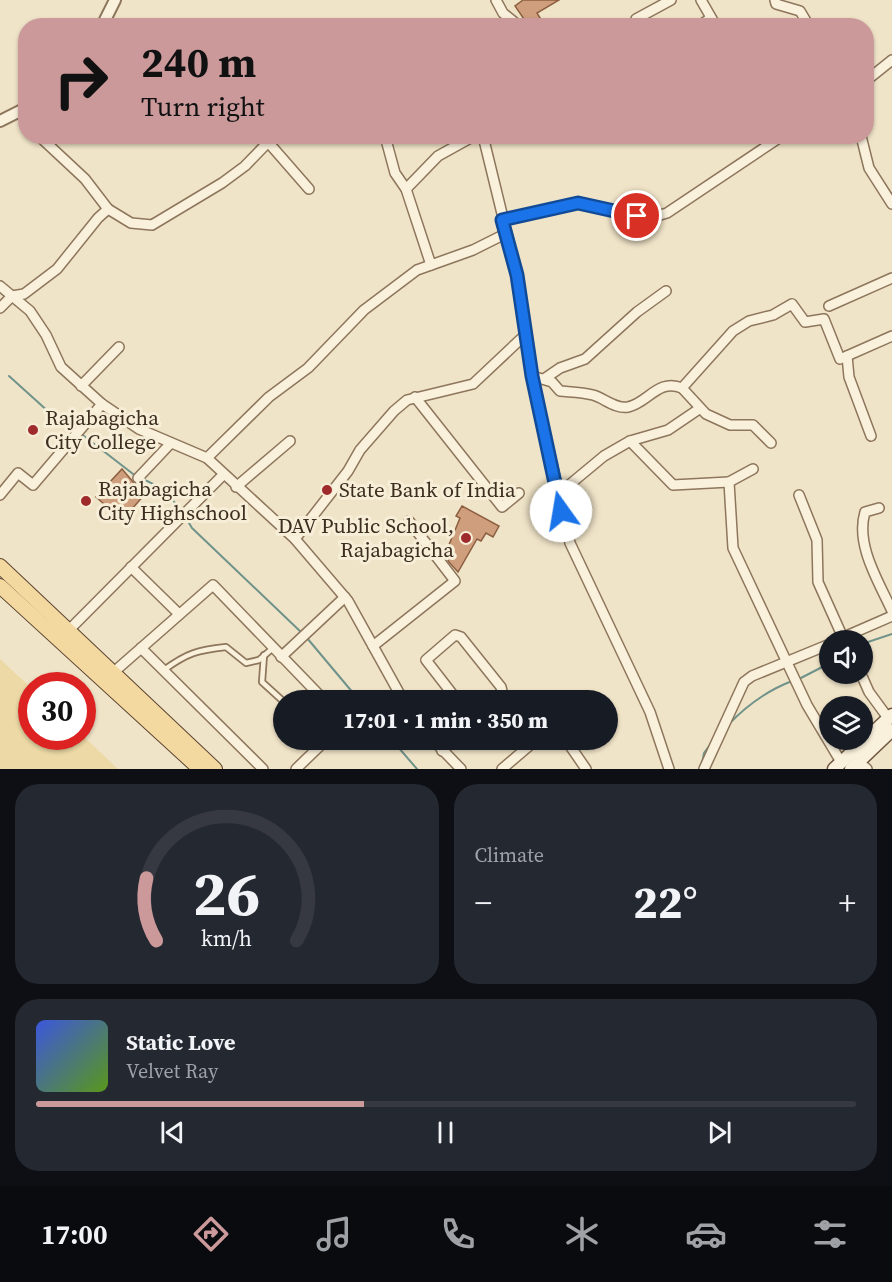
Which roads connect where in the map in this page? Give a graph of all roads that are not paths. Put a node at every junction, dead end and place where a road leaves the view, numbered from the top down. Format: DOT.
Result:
graph roads {
  1 [pos="115,0"];
  2 [pos="496,0"];
  3 [pos="671,0"];
  4 [pos="701,0"];
  5 [pos="775,0"];
  6 [pos="106,18"];
  7 [pos="509,18"];
  8 [pos="638,18"];
  9 [pos="712,18"];
  10 [pos="804,18"];
  11 [pos="892,60"];
  12 [pos="874,74"];
  13 [pos="18,115"];
  14 [pos="0,121"];
  15 [pos="48,144"];
  16 [pos="266,144"];
  17 [pos="275,144"];
  18 [pos="387,144"];
  19 [pos="465,144"];
  20 [pos="482,144"];
  21 [pos="770,144"];
  22 [pos="863,144"];
  23 [pos="309,189"];
  24 [pos="406,189"];
  25 [pos="892,204"];
  26 [pos="108,209"];
  27 [pos="502,220"];
  28 [pos="505,234"];
  29 [pos="431,266"];
  30 [pos="892,278"];
  31 [pos="0,286"];
  32 [pos="666,291"];
  33 [pos="12,296"];
  34 [pos="829,306"];
  35 [pos="0,308"];
  36 [pos="525,334"];
  37 [pos="892,336"];
  38 [pos="119,347"];
  39 [pos="847,356"];
  40 [pos="532,376"];
  41 [pos="544,379"];
  42 [pos="81,386"];
  43 [pos="682,388"];
  44 [pos="415,397"];
  45 [pos="102,404"];
  46 [pos="699,409"];
  47 [pos="871,436"];
  48 [pos="290,441"];
  49 [pos="630,441"];
  50 [pos="171,443"];
  51 [pos="771,443"];
  52 [pos="207,458"];
  53 [pos="753,469"];
  54 [pos="224,475"];
  55 [pos="138,478"];
  56 [pos="729,482"];
  57 [pos="236,487"];
  58 [pos="519,493"];
  59 [pos="0,495"];
  60 [pos="557,495"];
  61 [pos="799,495"];
  62 [pos="879,508"];
  63 [pos="409,521"];
  64 [pos="295,539"];
  65 [pos="0,566"];
  66 [pos="131,567"];
  67 [pos="0,586"];
  68 [pos="345,597"];
  69 [pos="179,614"];
  70 [pos="892,614"];
  71 [pos="69,630"];
  72 [pos="837,630"];
  73 [pos="861,630"];
  74 [pos="372,646"];
  75 [pos="141,648"];
  76 [pos="273,648"];
  77 [pos="819,649"];
  78 [pos="264,655"];
  79 [pos="281,657"];
  80 [pos="788,663"];
  81 [pos="164,670"];
  82 [pos="114,671"];
  83 [pos="865,684"];
  84 [pos="314,690"];
  85 [pos="397,690"];
  86 [pos="450,690"];
  87 [pos="502,690"];
  88 [pos="273,692"];
  89 [pos="891,721"];
  90 [pos="316,750"];
  91 [pos="524,750"];
  92 [pos="573,750"];
  93 [pos="442,751"];
  94 [pos="850,766"];
  95 [pos="200,769"];
  96 [pos="215,769"];
  97 [pos="263,769"];
  98 [pos="296,769"];
  99 [pos="461,769"];
  100 [pos="502,769"];
  101 [pos="586,769"];
  102 [pos="669,769"];
  103 [pos="704,769"];
  1 -- 6 [label="street"];
  2 -- 7 [label="street"];
  3 -- 8 [label="street"];
  4 -- 9 [label="street"];
  5 -- 10 [label="street"];
  11 -- 12 [label="street"];
  13 -- 14 [label="street"];
  15 -- 26 [label="street"];
  16 -- 26 [label="street"];
  17 -- 23 [label="street"];
  18 -- 24 [label="street"];
  19 -- 24 [label="street"];
  20 -- 27 [label="street"];
  21 -- 27 [label="street"];
  22 -- 25 [label="street"];
  24 -- 29 [label="street"];
  26 -- 33 [label="street"];
  27 -- 28 [label="street"];
  28 -- 29 [label="street"];
  28 -- 36 [label="street"];
  29 -- 52 [label="street"];
  30 -- 34 [label="street"];
  31 -- 33 [label="street"];
  32 -- 41 [label="street"];
  33 -- 35 [label="street"];
  33 -- 42 [label="street"];
  36 -- 40 [label="street"];
  36 -- 44 [label="street"];
  37 -- 39 [label="street"];
  38 -- 42 [label="street"];
  39 -- 43 [label="street"];
  39 -- 47 [label="street"];
  40 -- 41 [label="street"];
  40 -- 60 [label="street"];
  41 -- 43 [label="street"];
  42 -- 45 [label="street"];
  43 -- 46 [label="street"];
  44 -- 58 [label="street"];
  44 -- 64 [label="street"];
  45 -- 50 [label="street"];
  45 -- 59 [label="street"];
  46 -- 49 [label="street"];
  46 -- 51 [label="street"];
  48 -- 57 [label="street"];
  49 -- 56 [label="street"];
  49 -- 60 [label="street"];
  50 -- 52 [label="street"];
  50 -- 55 [label="street"];
  52 -- 54 [label="street"];
  53 -- 56 [label="street"];
  54 -- 57 [label="street"];
  54 -- 66 [label="street"];
  56 -- 80 [label="street"];
  57 -- 64 [label="street"];
  60 -- 102 [label="street"];
  61 -- 72 [label="street"];
  62 -- 70 [label="street"];
  63 -- 74 [label="street"];
  64 -- 68 [label="street"];
  65 -- 71 [label="main road"];
  66 -- 69 [label="street"];
  66 -- 71 [label="street"];
  67 -- 95 [label="main road"];
  68 -- 74 [label="street"];
  68 -- 79 [label="street"];
  69 -- 75 [label="street"];
  69 -- 76 [label="street"];
  70 -- 73 [label="street"];
  71 -- 82 [label="main road"];
  74 -- 85 [label="street"];
  75 -- 81 [label="street"];
  75 -- 82 [label="street"];
  76 -- 78 [label="lane"];
  76 -- 79 [label="street"];
  77 -- 80 [label="street"];
  78 -- 81 [label="lane"];
  78 -- 88 [label="lane"];
  79 -- 84 [label="street"];
  80 -- 94 [label="street"];
  80 -- 103 [label="street"];
  81 -- 97 [label="street"];
  82 -- 96 [label="main road"];
  83 -- 89 [label="street"];
  86 -- 87 [label="street"];
  89 -- 94 [label="main road"];
  89 -- 94 [label="main road"];
  90 -- 98 [label="street"];
  91 -- 100 [label="street"];
  92 -- 101 [label="street"];
  93 -- 99 [label="street"];
}
